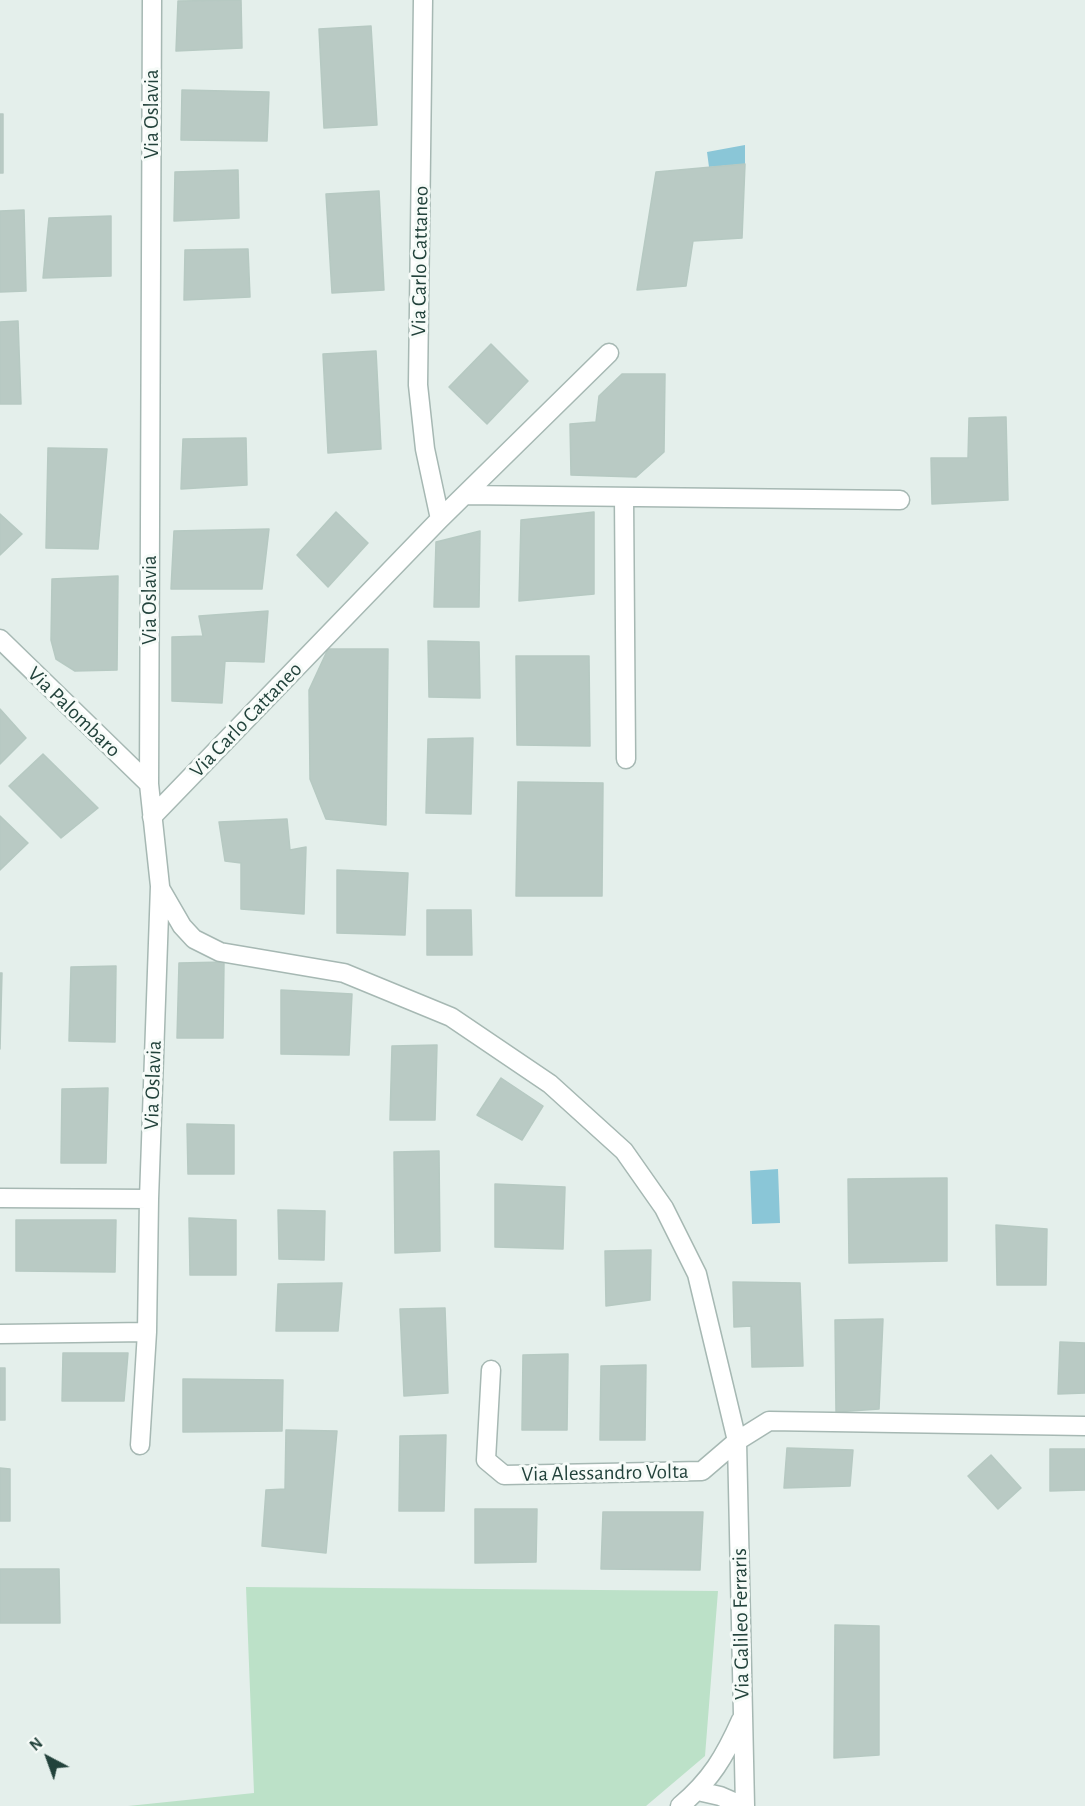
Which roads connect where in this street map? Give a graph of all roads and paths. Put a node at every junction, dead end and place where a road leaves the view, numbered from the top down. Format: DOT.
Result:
graph roads {
  1 [pos="152,0"];
  2 [pos="423,0"];
  3 [pos="609,352"];
  4 [pos="465,495"];
  5 [pos="624,496"];
  6 [pos="900,500"];
  7 [pos="440,519"];
  8 [pos="0,639"];
  9 [pos="626,759"];
  10 [pos="149,784"];
  11 [pos="152,817"];
  12 [pos="160,886"];
  13 [pos="0,1198"];
  14 [pos="149,1199"];
  15 [pos="147,1332"];
  16 [pos="0,1334"];
  17 [pos="491,1370"];
  18 [pos="1085,1426"];
  19 [pos="737,1442"];
  20 [pos="140,1445"];
  21 [pos="743,1716"];
  22 [pos="698,1791"];
  23 [pos="680,1806"];
  24 [pos="744,1806"];
  1 -- 10 [label="street, Via Oslavia"];
  2 -- 7 [label="street, Via Carlo Cattaneo"];
  3 -- 4 [label="street, Via Carlo Cattaneo"];
  4 -- 5 [label="street"];
  4 -- 7 [label="street, Via Carlo Cattaneo"];
  5 -- 6 [label="street"];
  5 -- 9 [label="street"];
  7 -- 11 [label="street, Via Carlo Cattaneo"];
  8 -- 10 [label="street, Via Palombaro"];
  10 -- 11 [label="street, Via Oslavia"];
  11 -- 12 [label="street, Via Oslavia"];
  12 -- 14 [label="street, Via Oslavia"];
  12 -- 19 [label="street"];
  13 -- 14 [label="street"];
  14 -- 15 [label="street, Via Oslavia"];
  15 -- 16 [label="street"];
  15 -- 20 [label="street, Via Oslavia"];
  17 -- 19 [label="street, Via Alessandro Volta"];
  18 -- 19 [label="street, Via Alessandro Volta"];
  19 -- 21 [label="street, Via Galileo Ferraris"];
  21 -- 22 [label="street"];
  21 -- 24 [label="street, Via Galileo Ferraris"];
  22 -- 23 [label="street"];
  22 -- 24 [label="street"];
}
